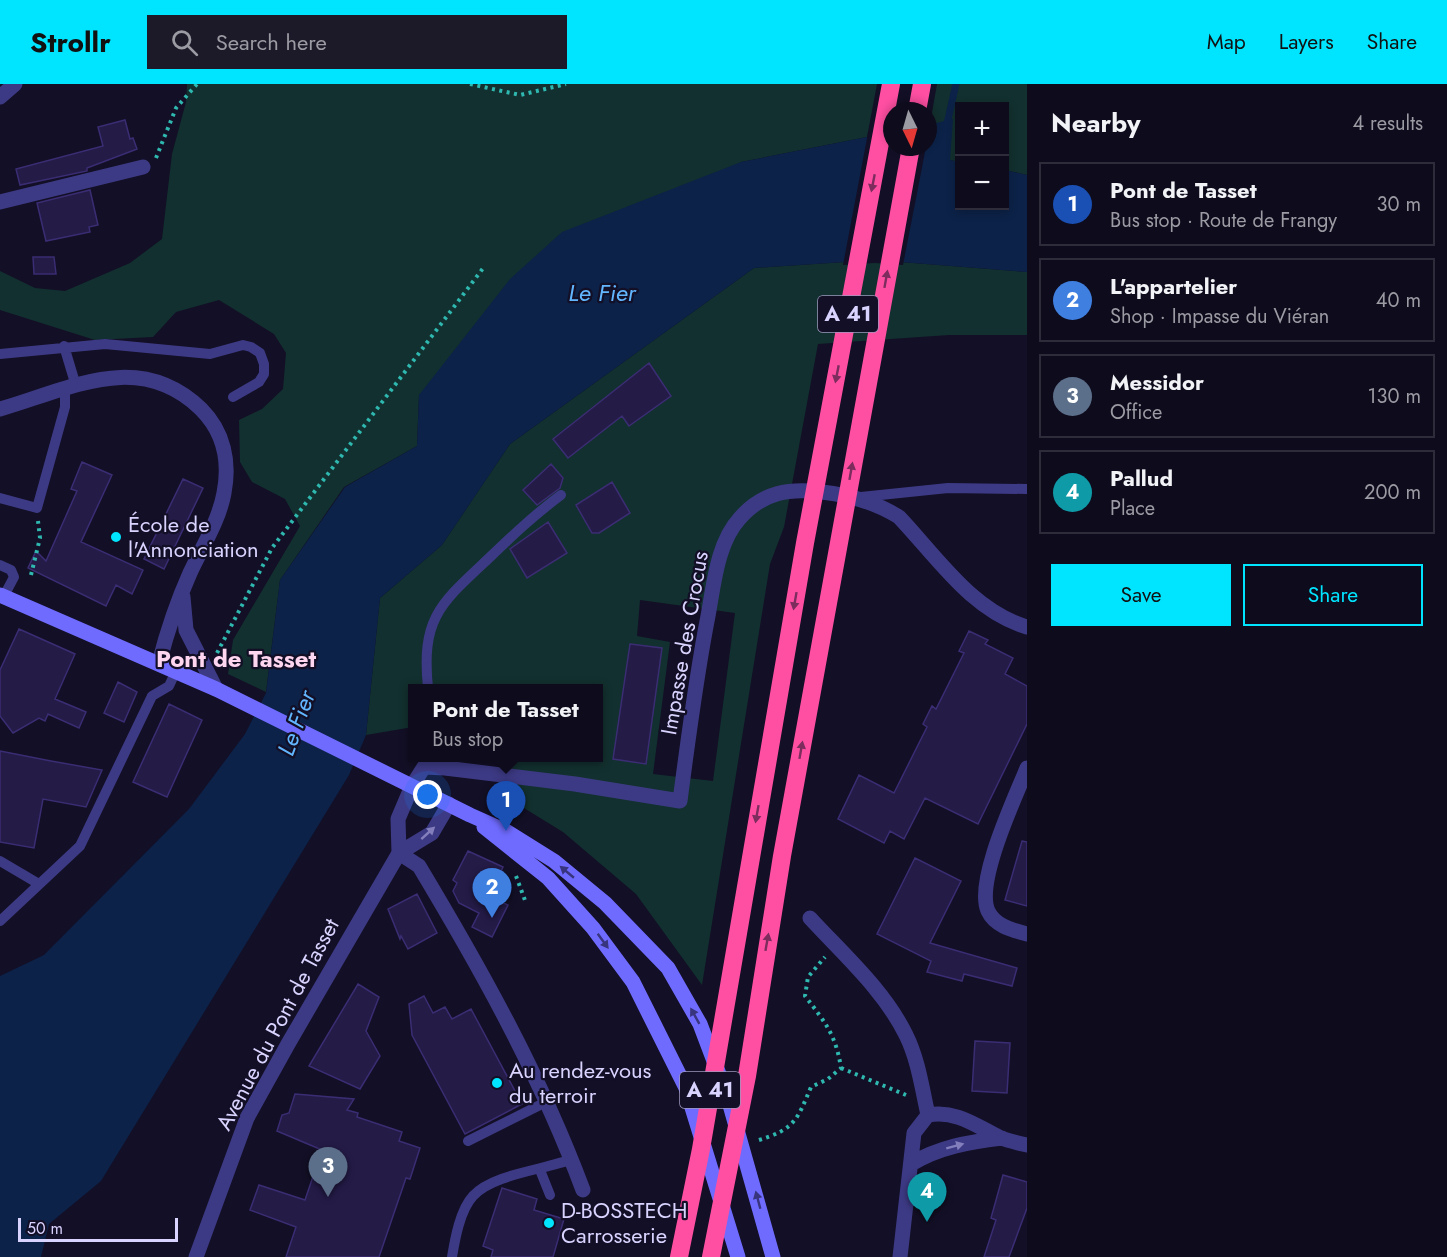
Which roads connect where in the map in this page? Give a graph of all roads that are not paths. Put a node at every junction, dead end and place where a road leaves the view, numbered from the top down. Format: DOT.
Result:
graph roads {
  1 [pos="15,84"];
  2 [pos="891,84"];
  3 [pos="922,84"];
  4 [pos="0,97"];
  5 [pos="919,102"];
  6 [pos="909,156"];
  7 [pos="143,167"];
  8 [pos="0,202"];
  9 [pos="64,346"];
  10 [pos="0,354"];
  11 [pos="70,388"];
  12 [pos="233,397"];
  13 [pos="0,409"];
  14 [pos="1027,489"];
  15 [pos="561,495"];
  16 [pos="0,498"];
  17 [pos="857,498"];
  18 [pos="0,565"];
  19 [pos="184,588"];
  20 [pos="2,596"];
  21 [pos="1027,627"];
  22 [pos="159,663"];
  23 [pos="176,671"];
  24 [pos="428,684"];
  25 [pos="216,689"];
  26 [pos="425,762"];
  27 [pos="1027,768"];
  28 [pos="412,786"];
  29 [pos="448,804"];
  30 [pos="470,816"];
  31 [pos="399,853"];
  32 [pos="0,861"];
  33 [pos="39,884"];
  34 [pos="810,918"];
  35 [pos="0,921"];
  36 [pos="1027,934"];
  37 [pos="548,1101"];
  38 [pos="927,1114"];
  39 [pos="1002,1138"];
  40 [pos="468,1141"];
  41 [pos="1027,1145"];
  42 [pos="572,1159"];
  43 [pos="911,1164"];
  44 [pos="540,1170"];
  45 [pos="583,1190"];
  46 [pos="550,1195"];
  47 [pos="196,1257"];
  48 [pos="452,1257"];
  49 [pos="679,1257"];
  50 [pos="711,1257"];
  51 [pos="738,1257"];
  52 [pos="773,1257"];
  53 [pos="900,1257"];
  1 -- 4 [label="street"];
  2 -- 49 [label="highway, A 41, one-way"];
  3 -- 5 [label="highway"];
  50 -- 6 [label="highway, A 41, one-way"];
  7 -- 8 [label="street"];
  9 -- 10 [label="lane"];
  9 -- 11 [label="lane"];
  9 -- 12 [label="lane"];
  11 -- 13 [label="street"];
  11 -- 16 [label="lane"];
  11 -- 19 [label="street"];
  14 -- 17 [label="lane"];
  15 -- 24 [label="lane"];
  17 -- 21 [label="street, Impasse des Crocus"];
  17 -- 26 [label="street, Impasse des Crocus"];
  18 -- 20 [label="lane"];
  19 -- 22 [label="street"];
  19 -- 25 [label="street"];
  20 -- 22 [label="main road"];
  22 -- 23 [label="main road"];
  23 -- 25 [label="main road"];
  23 -- 33 [label="lane"];
  25 -- 28 [label="main road"];
  26 -- 28 [label="street"];
  27 -- 36 [label="street"];
  28 -- 29 [label="main road"];
  28 -- 31 [label="street"];
  29 -- 30 [label="main road"];
  31 -- 29 [label="street, Avenue du Pont de Tasset, one-way"];
  30 -- 51 [label="main road, one-way"];
  52 -- 30 [label="main road, one-way"];
  31 -- 37 [label="street"];
  31 -- 47 [label="street, Avenue du Pont de Tasset"];
  32 -- 33 [label="lane"];
  33 -- 35 [label="lane"];
  34 -- 38 [label="street"];
  37 -- 40 [label="lane"];
  37 -- 42 [label="street"];
  38 -- 39 [label="street"];
  38 -- 43 [label="street"];
  39 -- 41 [label="street"];
  43 -- 39 [label="street, one-way"];
  42 -- 44 [label="lane"];
  42 -- 45 [label="street"];
  43 -- 53 [label="street"];
  44 -- 46 [label="lane"];
  44 -- 48 [label="lane"];
}
